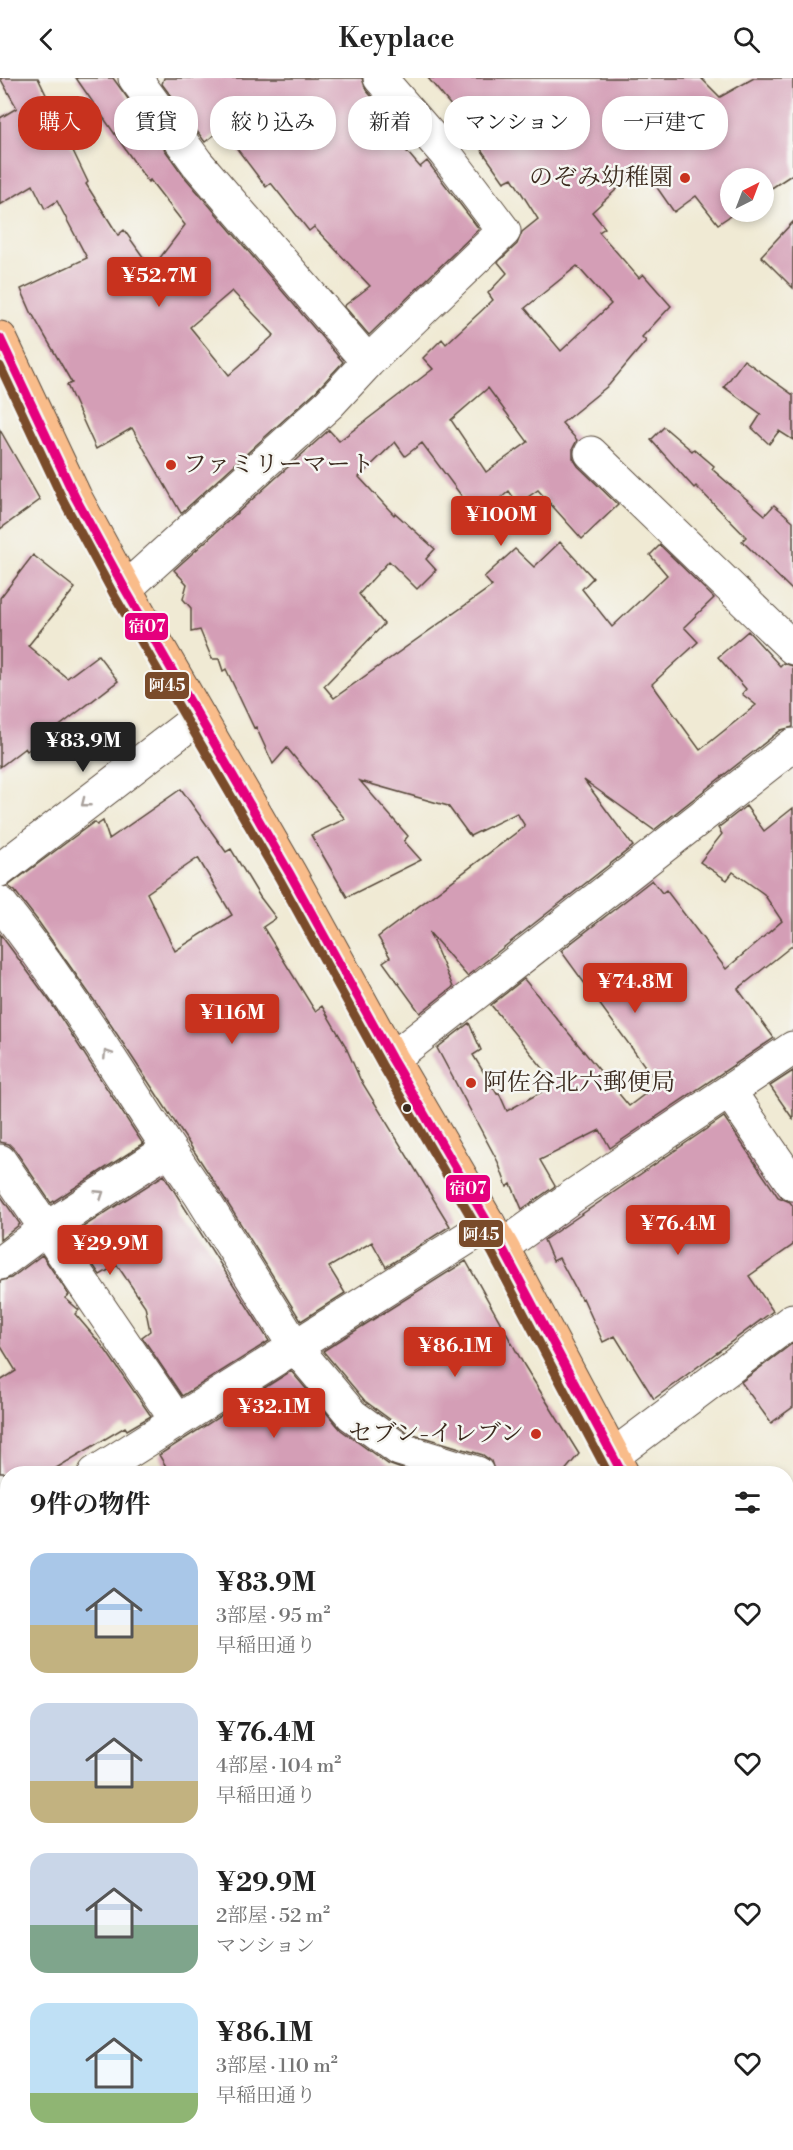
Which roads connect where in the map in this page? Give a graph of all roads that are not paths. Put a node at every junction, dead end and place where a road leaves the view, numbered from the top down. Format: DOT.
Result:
graph roads {
  1 [pos="135,78"];
  2 [pos="380,78"];
  3 [pos="0,338"];
  4 [pos="368,362"];
  5 [pos="8,381"];
  6 [pos="591,453"];
  7 [pos="125,589"];
  8 [pos="793,648"];
  9 [pos="199,717"];
  10 [pos="793,745"];
  11 [pos="0,870"];
  12 [pos="0,903"];
  13 [pos="793,1048"];
  14 [pos="392,1059"];
  15 [pos="729,1091"];
  16 [pos="169,1149"];
  17 [pos="0,1161"];
  18 [pos="793,1184"];
  19 [pos="47,1228"];
  20 [pos="495,1236"];
  21 [pos="0,1263"];
  22 [pos="793,1320"];
  23 [pos="296,1347"];
  24 [pos="177,1421"];
  25 [pos="618,1464"];
  26 [pos="106,1466"];
  27 [pos="454,1466"];
  1 -- 4 [label="street"];
  2 -- 4 [label="street"];
  3 -- 5 [label="main road"];
  4 -- 7 [label="street"];
  5 -- 7 [label="main road"];
  6 -- 8 [label="street"];
  7 -- 9 [label="main road"];
  9 -- 11 [label="street, one-way"];
  9 -- 14 [label="main road"];
  10 -- 14 [label="street"];
  16 -- 12 [label="street, one-way"];
  13 -- 15 [label="street"];
  14 -- 20 [label="main road"];
  15 -- 18 [label="street"];
  15 -- 20 [label="street"];
  19 -- 16 [label="street, one-way"];
  16 -- 23 [label="street"];
  17 -- 19 [label="street"];
  19 -- 21 [label="street"];
  19 -- 24 [label="street"];
  20 -- 23 [label="street"];
  20 -- 25 [label="main road"];
  22 -- 25 [label="street"];
  23 -- 24 [label="street"];
  23 -- 27 [label="street"];
  24 -- 26 [label="street"];
}
